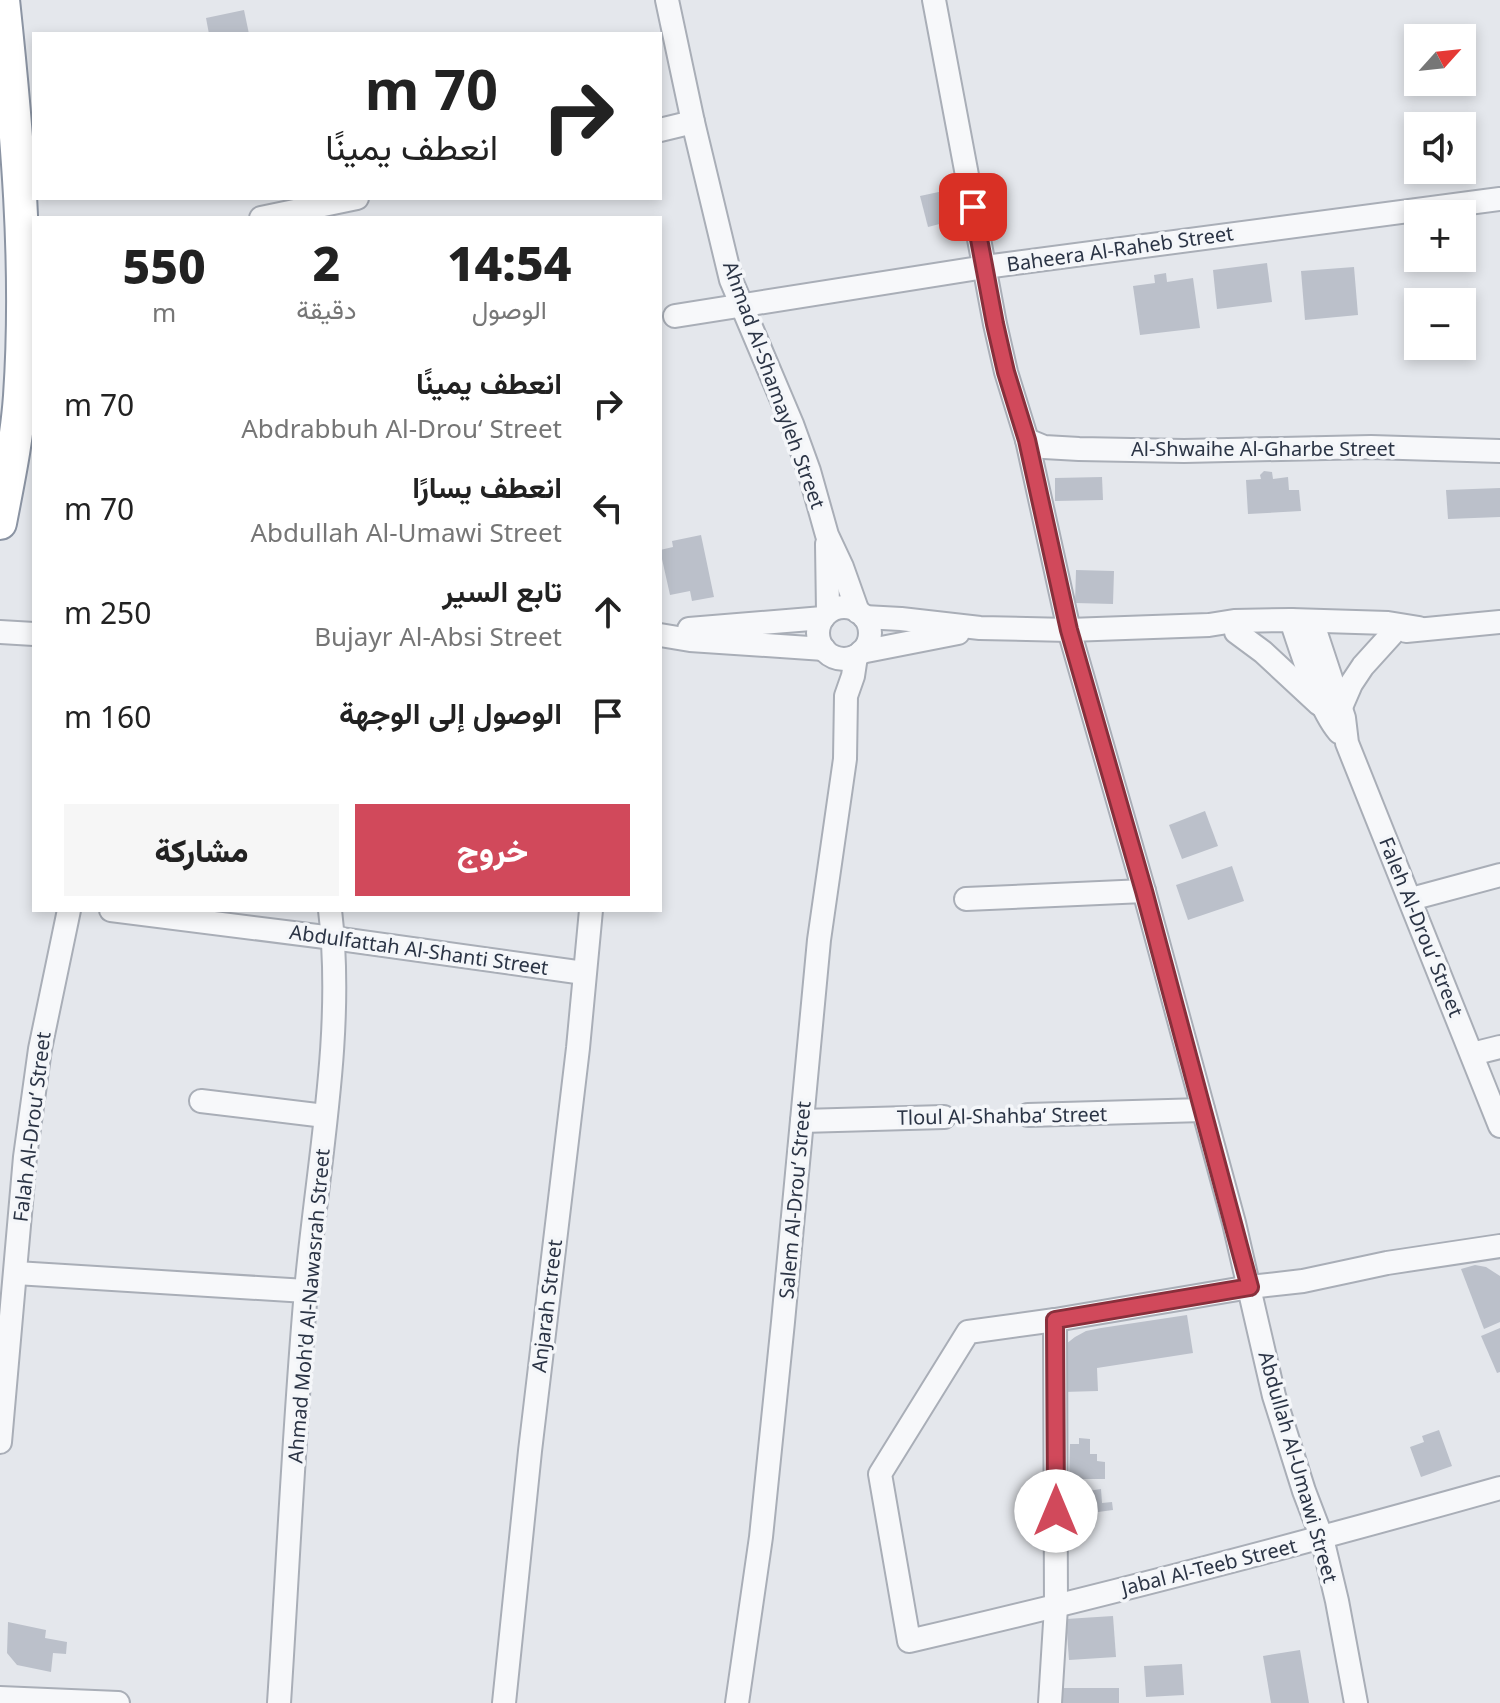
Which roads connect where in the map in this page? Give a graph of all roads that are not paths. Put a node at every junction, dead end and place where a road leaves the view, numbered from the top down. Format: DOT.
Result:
graph roads {
  1 [pos="667,0"];
  2 [pos="934,0"];
  3 [pos="10,2"];
  4 [pos="693,122"];
  5 [pos="662,130"];
  6 [pos="1500,199"];
  7 [pos="347,200"];
  8 [pos="271,216"];
  9 [pos="985,267"];
  10 [pos="741,304"];
  11 [pos="675,316"];
  12 [pos="27,399"];
  13 [pos="1027,440"];
  14 [pos="1500,451"];
  15 [pos="0,523"];
  16 [pos="827,535"];
  17 [pos="826,615"];
  18 [pos="861,615"];
  19 [pos="1500,622"];
  20 [pos="1209,625"];
  21 [pos="980,628"];
  22 [pos="1304,628"];
  23 [pos="1419,628"];
  24 [pos="1069,630"];
  25 [pos="0,632"];
  26 [pos="1236,632"];
  27 [pos="32,634"];
  28 [pos="1392,634"];
  29 [pos="662,635"];
  30 [pos="826,652"];
  31 [pos="859,654"];
  32 [pos="846,696"];
  33 [pos="1334,709"];
  34 [pos="1500,875"];
  35 [pos="1144,891"];
  36 [pos="966,899"];
  37 [pos="1411,899"];
  38 [pos="69,912"];
  39 [pos="127,912"];
  40 [pos="330,912"];
  41 [pos="591,912"];
  42 [pos="333,938"];
  43 [pos="584,973"];
  44 [pos="1500,1047"];
  45 [pos="1472,1054"];
  46 [pos="201,1101"];
  47 [pos="1203,1110"];
  48 [pos="1028,1115"];
  49 [pos="325,1116"];
  50 [pos="944,1117"];
  51 [pos="1497,1119"];
  52 [pos="802,1121"];
  53 [pos="1500,1135"];
  54 [pos="1500,1246"];
  55 [pos="16,1273"];
  56 [pos="1250,1287"];
  57 [pos="306,1291"];
  58 [pos="1055,1320"];
  59 [pos="0,1442"];
  60 [pos="1500,1488"];
  61 [pos="1322,1538"];
  62 [pos="1056,1607"];
  63 [pos="0,1698"];
  64 [pos="118,1703"];
  65 [pos="279,1703"];
  66 [pos="504,1703"];
  67 [pos="737,1703"];
  68 [pos="1050,1703"];
  69 [pos="1356,1703"];
  1 -- 4 [label="street, Ahmad Al-Shamayleh Street"];
  2 -- 9 [label="street, Abdullah Al-Umawi Street"];
  3 -- 12 [label="highway"];
  4 -- 5 [label="street"];
  4 -- 10 [label="street, Ahmad Al-Shamayleh Street"];
  6 -- 9 [label="street, Baheera Al-Raheb Street"];
  7 -- 8 [label="street"];
  9 -- 10 [label="street, Baheera Al-Raheb Street"];
  9 -- 13 [label="street, Abdullah Al-Umawi Street"];
  10 -- 11 [label="street, Baheera Al-Raheb Street"];
  10 -- 16 [label="street, Ahmad Al-Shamayleh Street"];
  12 -- 15 [label="highway"];
  13 -- 14 [label="street, Al-Shwaihe Al-Gharbe Street"];
  13 -- 24 [label="street, Abdullah Al-Umawi Street"];
  16 -- 17 [label="street, Ahmad Al-Shamayleh Street"];
  16 -- 18 [label="street, Ahmad Al-Shamayleh Street"];
  17 -- 18 [label="street"];
  17 -- 29 [label="street"];
  17 -- 30 [label="street"];
  18 -- 21 [label="street"];
  18 -- 31 [label="street"];
  19 -- 23 [label="street"];
  20 -- 22 [label="street"];
  20 -- 24 [label="street"];
  20 -- 26 [label="street"];
  21 -- 24 [label="street"];
  21 -- 31 [label="street"];
  22 -- 23 [label="street"];
  22 -- 26 [label="street"];
  22 -- 28 [label="street"];
  22 -- 33 [label="street, Faleh Al-Drou‘ Street"];
  23 -- 28 [label="street"];
  24 -- 35 [label="street, Abdullah Al-Umawi Street"];
  25 -- 27 [label="street"];
  26 -- 33 [label="street"];
  28 -- 33 [label="street"];
  29 -- 30 [label="street"];
  30 -- 31 [label="street"];
  30 -- 32 [label="street, Salem Al-Drou‘ Street"];
  31 -- 32 [label="street, Salem Al-Drou‘ Street"];
  32 -- 52 [label="street, Salem Al-Drou‘ Street"];
  33 -- 37 [label="street, Faleh Al-Drou‘ Street"];
  34 -- 37 [label="street"];
  35 -- 36 [label="street"];
  35 -- 47 [label="street, Abdullah Al-Umawi Street"];
  37 -- 45 [label="street, Faleh Al-Drou‘ Street"];
  38 -- 55 [label="street, Falah Al-Drou‘ Street"];
  39 -- 42 [label="street, Abdulfattah Al-Shanti Street"];
  40 -- 42 [label="street, Ahmad Moh'd Al-Nawasrah Street"];
  41 -- 43 [label="street, Anjarah Street"];
  42 -- 43 [label="street, Abdulfattah Al-Shanti Street"];
  42 -- 49 [label="street, Ahmad Moh'd Al-Nawasrah Street"];
  43 -- 66 [label="street, Anjarah Street"];
  44 -- 45 [label="street"];
  45 -- 51 [label="street, Faleh Al-Drou‘ Street"];
  46 -- 49 [label="street"];
  47 -- 48 [label="street, Tloul Al-Shahba‘ Street"];
  47 -- 56 [label="street, Abdullah Al-Umawi Street"];
  49 -- 57 [label="street, Ahmad Moh'd Al-Nawasrah Street"];
  50 -- 52 [label="street, Tloul Al-Shahba‘ Street"];
  51 -- 53 [label="street, Faleh Al-Drou‘ Street"];
  52 -- 67 [label="street, Salem Al-Drou‘ Street"];
  54 -- 56 [label="street"];
  55 -- 57 [label="street"];
  55 -- 59 [label="street, Falah Al-Drou‘ Street"];
  56 -- 58 [label="street"];
  56 -- 61 [label="street, Abdullah Al-Umawi Street"];
  57 -- 65 [label="street, Ahmad Moh'd Al-Nawasrah Street"];
  58 -- 62 [label="street"];
  58 -- 62 [label="street, Jabal Al-Teeb Street"];
  60 -- 61 [label="street, Jabal Al-Teeb Street"];
  61 -- 62 [label="street, Jabal Al-Teeb Street"];
  61 -- 69 [label="street, Abdullah Al-Umawi Street"];
  62 -- 68 [label="street"];
  63 -- 64 [label="street"];
}
